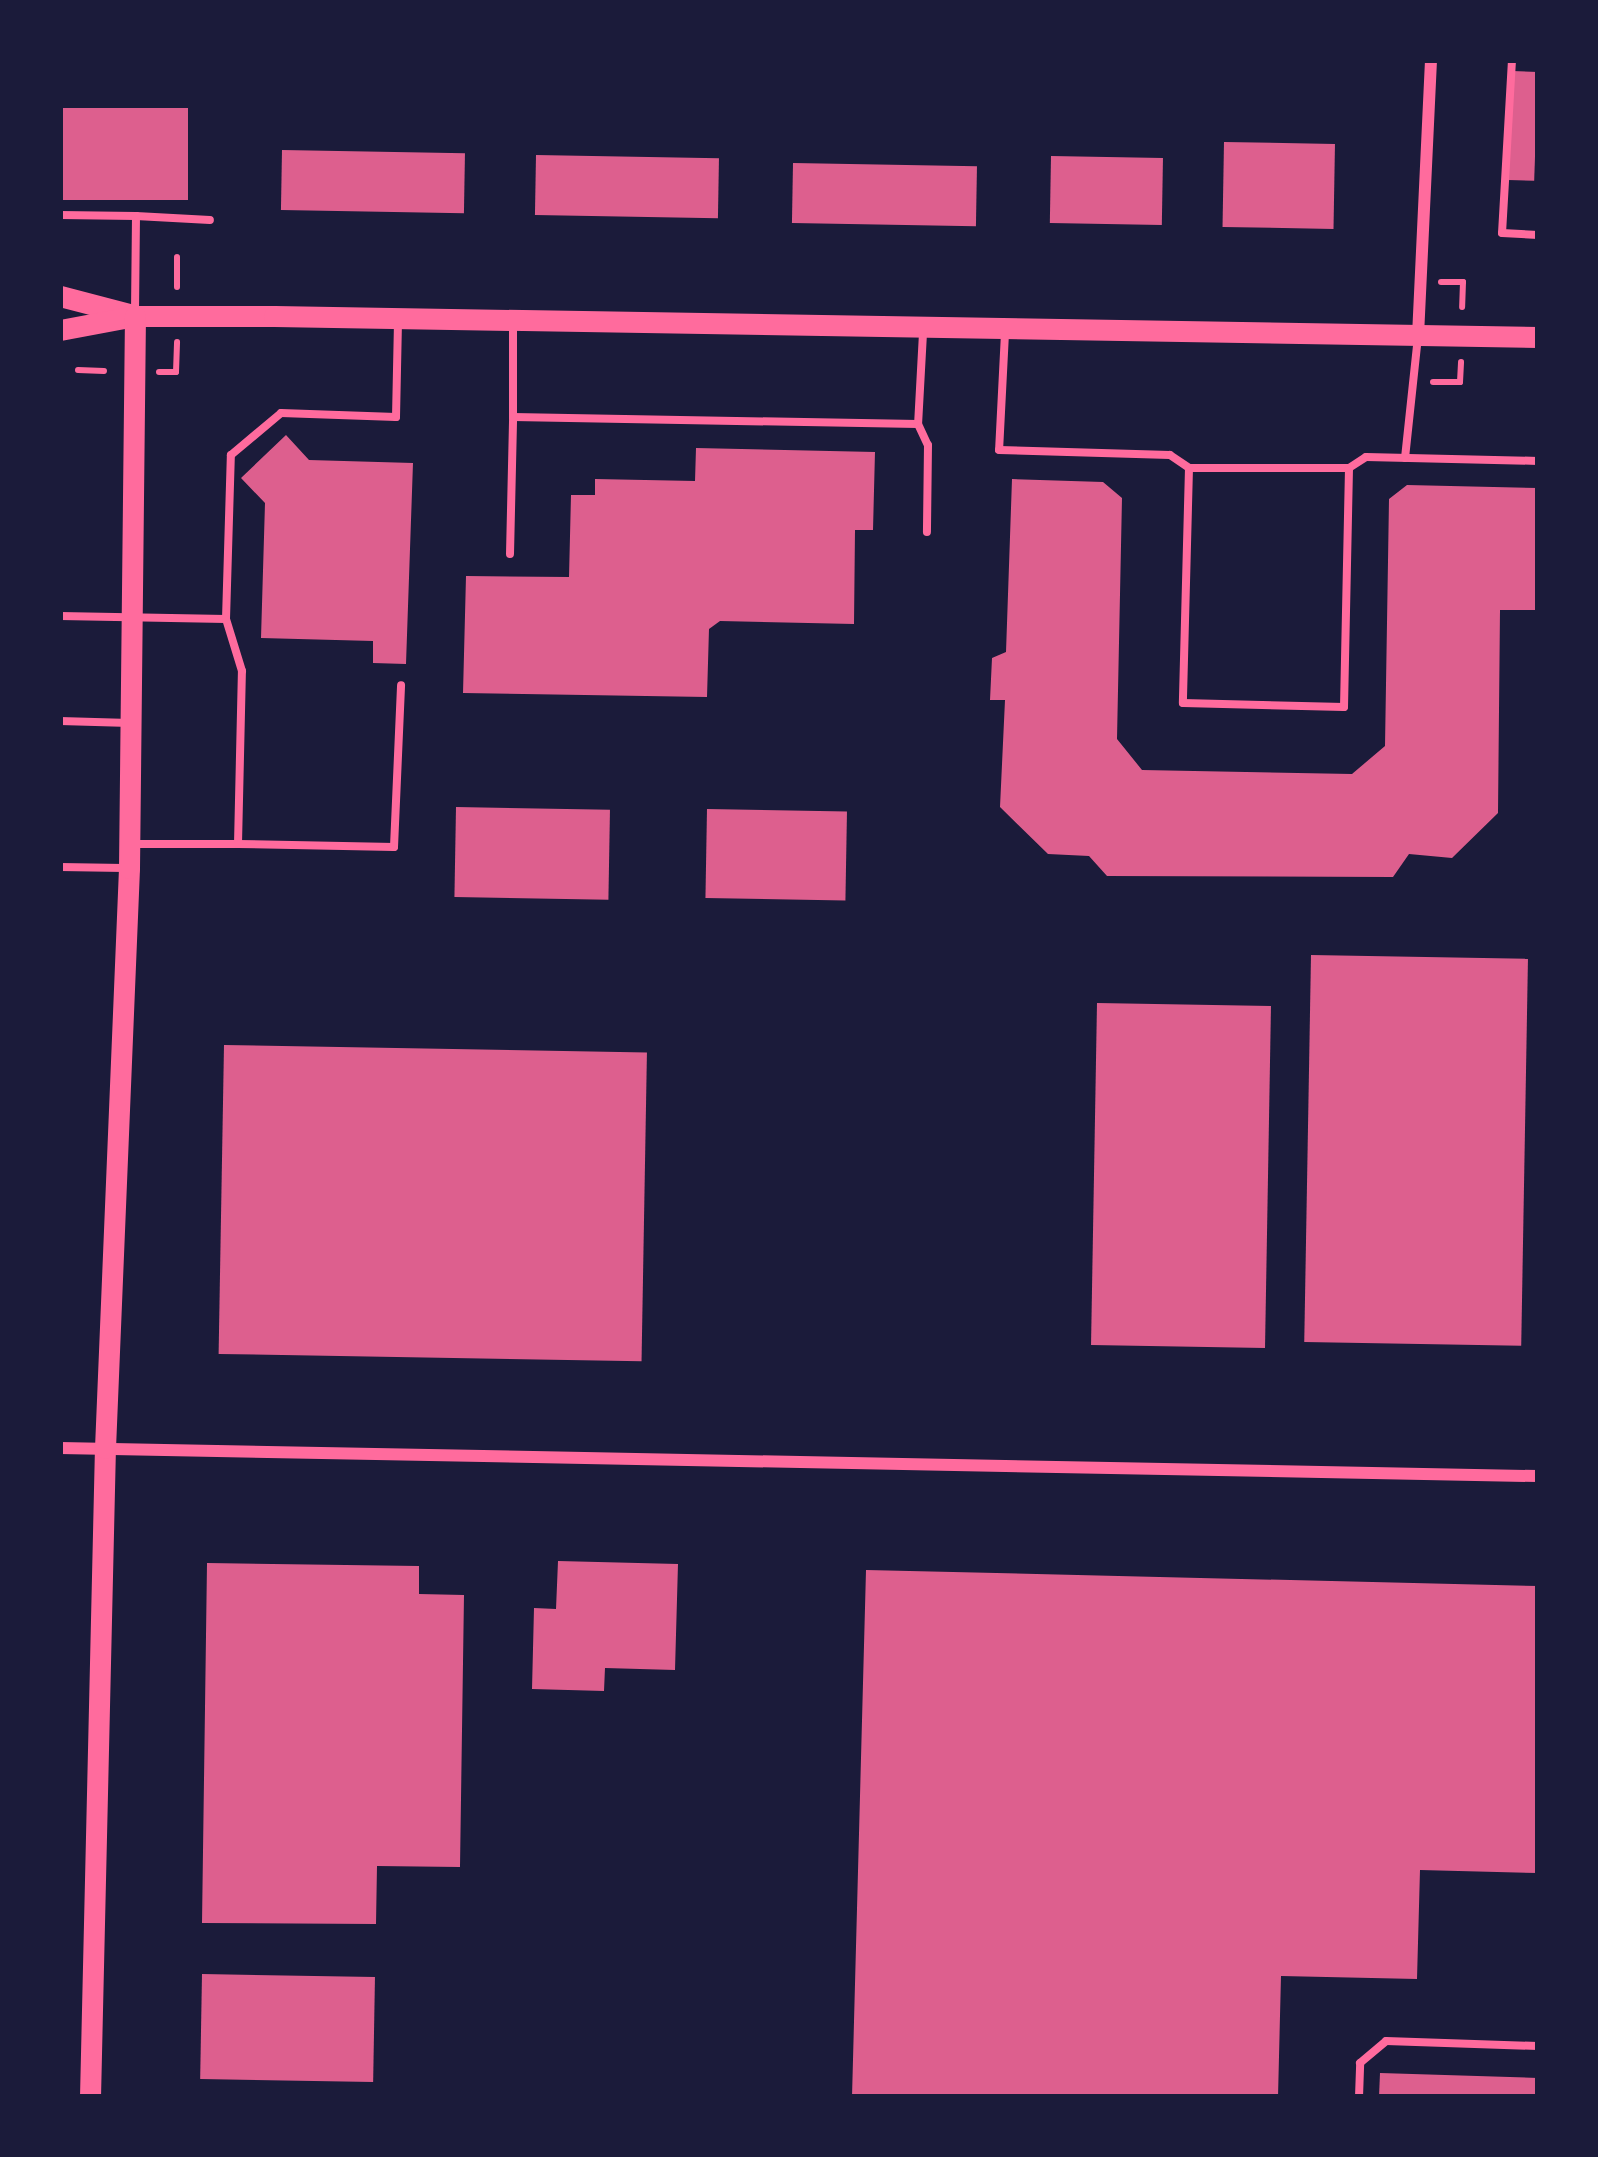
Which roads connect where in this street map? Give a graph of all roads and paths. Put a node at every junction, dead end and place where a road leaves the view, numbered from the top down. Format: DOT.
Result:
graph roads {
  1 [pos="1431,60"];
  2 [pos="1511,60"];
  3 [pos="60,215"];
  4 [pos="136,216"];
  5 [pos="211,220"];
  6 [pos="1538,235"];
  7 [pos="60,296"];
  8 [pos="135,316"];
  9 [pos="398,319"];
  10 [pos="513,322"];
  11 [pos="60,330"];
  12 [pos="923,333"];
  13 [pos="1005,333"];
  14 [pos="1418,335"];
  15 [pos="1538,337"];
  16 [pos="513,417"];
  17 [pos="919,424"];
  18 [pos="1405,458"];
  19 [pos="1538,461"];
  20 [pos="1190,468"];
  21 [pos="1348,468"];
  22 [pos="927,532"];
  23 [pos="510,554"];
  24 [pos="60,616"];
  25 [pos="134,618"];
  26 [pos="226,619"];
  27 [pos="401,685"];
  28 [pos="60,721"];
  29 [pos="131,723"];
  30 [pos="130,844"];
  31 [pos="238,844"];
  32 [pos="60,867"];
  33 [pos="129,868"];
  34 [pos="60,1448"];
  35 [pos="105,1448"];
  36 [pos="1538,1476"];
  37 [pos="1538,2046"];
  38 [pos="90,2097"];
  39 [pos="1360,2097"];
  1 -- 14 [label="street"];
  2 -- 6 [label="lane"];
  3 -- 4 [label="lane"];
  4 -- 5 [label="lane"];
  4 -- 8 [label="lane"];
  7 -- 8 [label="street"];
  8 -- 9 [label="street"];
  8 -- 11 [label="street"];
  8 -- 25 [label="street"];
  9 -- 10 [label="street"];
  9 -- 26 [label="lane"];
  10 -- 12 [label="street"];
  10 -- 16 [label="lane"];
  12 -- 13 [label="street"];
  12 -- 17 [label="lane"];
  13 -- 14 [label="street"];
  13 -- 20 [label="lane"];
  14 -- 15 [label="street"];
  14 -- 18 [label="lane"];
  16 -- 17 [label="lane"];
  16 -- 23 [label="lane"];
  17 -- 22 [label="lane"];
  18 -- 19 [label="lane"];
  18 -- 21 [label="lane"];
  20 -- 21 [label="lane"];
  20 -- 21 [label="lane"];
  24 -- 25 [label="lane"];
  25 -- 26 [label="lane"];
  25 -- 29 [label="street"];
  26 -- 31 [label="lane"];
  27 -- 31 [label="lane"];
  28 -- 29 [label="lane"];
  29 -- 30 [label="street"];
  30 -- 31 [label="lane"];
  30 -- 33 [label="street"];
  32 -- 33 [label="lane"];
  33 -- 35 [label="street"];
  34 -- 35 [label="street"];
  35 -- 36 [label="street"];
  35 -- 38 [label="street"];
  37 -- 39 [label="lane"];
}
